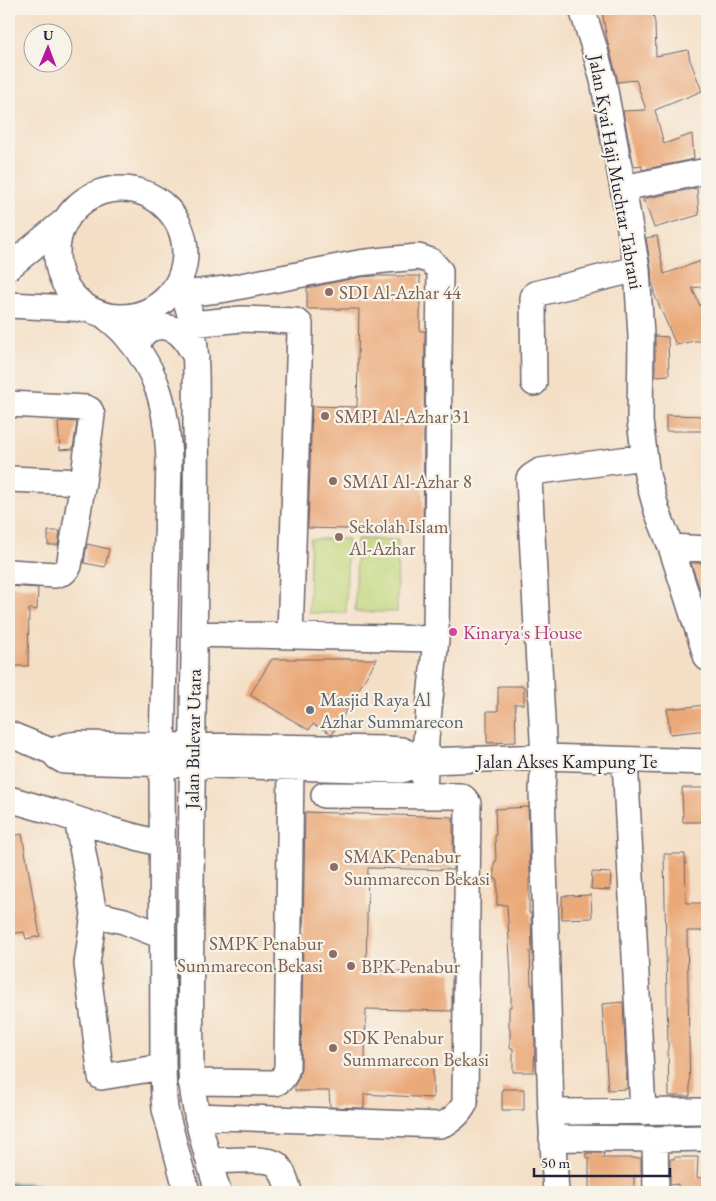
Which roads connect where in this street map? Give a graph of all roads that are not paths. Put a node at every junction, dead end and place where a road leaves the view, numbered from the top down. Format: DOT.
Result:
graph roads {
  1 [pos="582,9"];
  2 [pos="707,171"];
  3 [pos="623,188"];
  4 [pos="66,219"];
  5 [pos="9,267"];
  6 [pos="637,269"];
  7 [pos="181,289"];
  8 [pos="9,305"];
  9 [pos="97,312"];
  10 [pos="192,324"];
  11 [pos="137,349"];
  12 [pos="196,357"];
  13 [pos="534,383"];
  14 [pos="9,404"];
  15 [pos="644,457"];
  16 [pos="9,479"];
  17 [pos="83,482"];
  18 [pos="671,547"];
  19 [pos="707,549"];
  20 [pos="9,572"];
  21 [pos="194,634"];
  22 [pos="290,636"];
  23 [pos="436,639"];
  24 [pos="707,658"];
  25 [pos="9,734"];
  26 [pos="162,755"];
  27 [pos="193,756"];
  28 [pos="544,758"];
  29 [pos="625,760"];
  30 [pos="426,761"];
  31 [pos="707,762"];
  32 [pos="291,767"];
  33 [pos="324,795"];
  34 [pos="424,796"];
  35 [pos="9,799"];
  36 [pos="54,812"];
  37 [pos="9,817"];
  38 [pos="79,830"];
  39 [pos="162,844"];
  40 [pos="94,914"];
  41 [pos="162,936"];
  42 [pos="163,1068"];
  43 [pos="191,1082"];
  44 [pos="707,1111"];
  45 [pos="551,1112"];
  46 [pos="643,1112"];
  47 [pos="197,1116"];
  48 [pos="552,1138"];
  49 [pos="707,1138"];
  50 [pos="655,1139"];
  51 [pos="210,1161"];
  52 [pos="187,1192"];
  53 [pos="218,1192"];
  54 [pos="289,1192"];
  55 [pos="556,1192"];
  56 [pos="656,1192"];
  1 -- 3 [label="street, Jalan Kyai Haji Muchtar Tabrani"];
  2 -- 3 [label="street"];
  3 -- 6 [label="street, Jalan Kyai Haji Muchtar Tabrani"];
  4 -- 5 [label="street"];
  4 -- 7 [label="street"];
  4 -- 9 [label="street"];
  6 -- 13 [label="street"];
  6 -- 15 [label="street, Jalan Kyai Haji Muchtar Tabrani"];
  7 -- 9 [label="street"];
  7 -- 10 [label="street, Jalan Bulevar Utara"];
  7 -- 23 [label="street"];
  8 -- 9 [label="street"];
  9 -- 11 [label="street, Jalan Bulevar Utara"];
  10 -- 12 [label="street, Jalan Bulevar Utara"];
  10 -- 22 [label="street"];
  11 -- 12 [label="street"];
  11 -- 26 [label="street, Jalan Bulevar Utara"];
  12 -- 21 [label="street, Jalan Bulevar Utara"];
  14 -- 17 [label="street"];
  15 -- 18 [label="street, Jalan Kyai Haji Muchtar Tabrani"];
  15 -- 28 [label="street"];
  16 -- 17 [label="street"];
  17 -- 20 [label="street"];
  18 -- 19 [label="street"];
  18 -- 24 [label="street, Jalan Kyai Haji Muchtar Tabrani"];
  21 -- 22 [label="street"];
  21 -- 27 [label="street, Jalan Bulevar Utara"];
  22 -- 23 [label="street"];
  23 -- 30 [label="street"];
  25 -- 26 [label="street"];
  26 -- 27 [label="street"];
  26 -- 39 [label="street, Jalan Bulevar Utara"];
  27 -- 30 [label="street, Jalan Akses Kampung Te"];
  27 -- 32 [label="street, Jalan Akses Kampung Te"];
  27 -- 43 [label="street, Jalan Bulevar Utara"];
  28 -- 29 [label="street, Jalan Akses Kampung Te"];
  28 -- 30 [label="street, Jalan Akses Kampung Te"];
  28 -- 45 [label="street"];
  29 -- 31 [label="street, Jalan Akses Kampung Te"];
  29 -- 46 [label="street"];
  30 -- 32 [label="street, Jalan Akses Kampung Te"];
  30 -- 34 [label="street"];
  32 -- 43 [label="street"];
  33 -- 34 [label="street"];
  34 -- 47 [label="street"];
  35 -- 36 [label="street"];
  36 -- 37 [label="street"];
  36 -- 39 [label="street"];
  38 -- 40 [label="street"];
  39 -- 41 [label="street, Jalan Bulevar Utara"];
  40 -- 41 [label="street"];
  40 -- 42 [label="street"];
  41 -- 42 [label="street, Jalan Bulevar Utara"];
  42 -- 52 [label="street, Jalan Bulevar Utara"];
  43 -- 47 [label="street, Jalan Bulevar Utara"];
  44 -- 46 [label="street"];
  45 -- 46 [label="street"];
  45 -- 48 [label="street"];
  47 -- 51 [label="street, Jalan Bulevar Utara"];
  48 -- 50 [label="street"];
  48 -- 55 [label="street"];
  49 -- 50 [label="street"];
  50 -- 56 [label="street"];
  51 -- 53 [label="street, Jalan Bulevar Utara"];
  51 -- 54 [label="street"];
}
